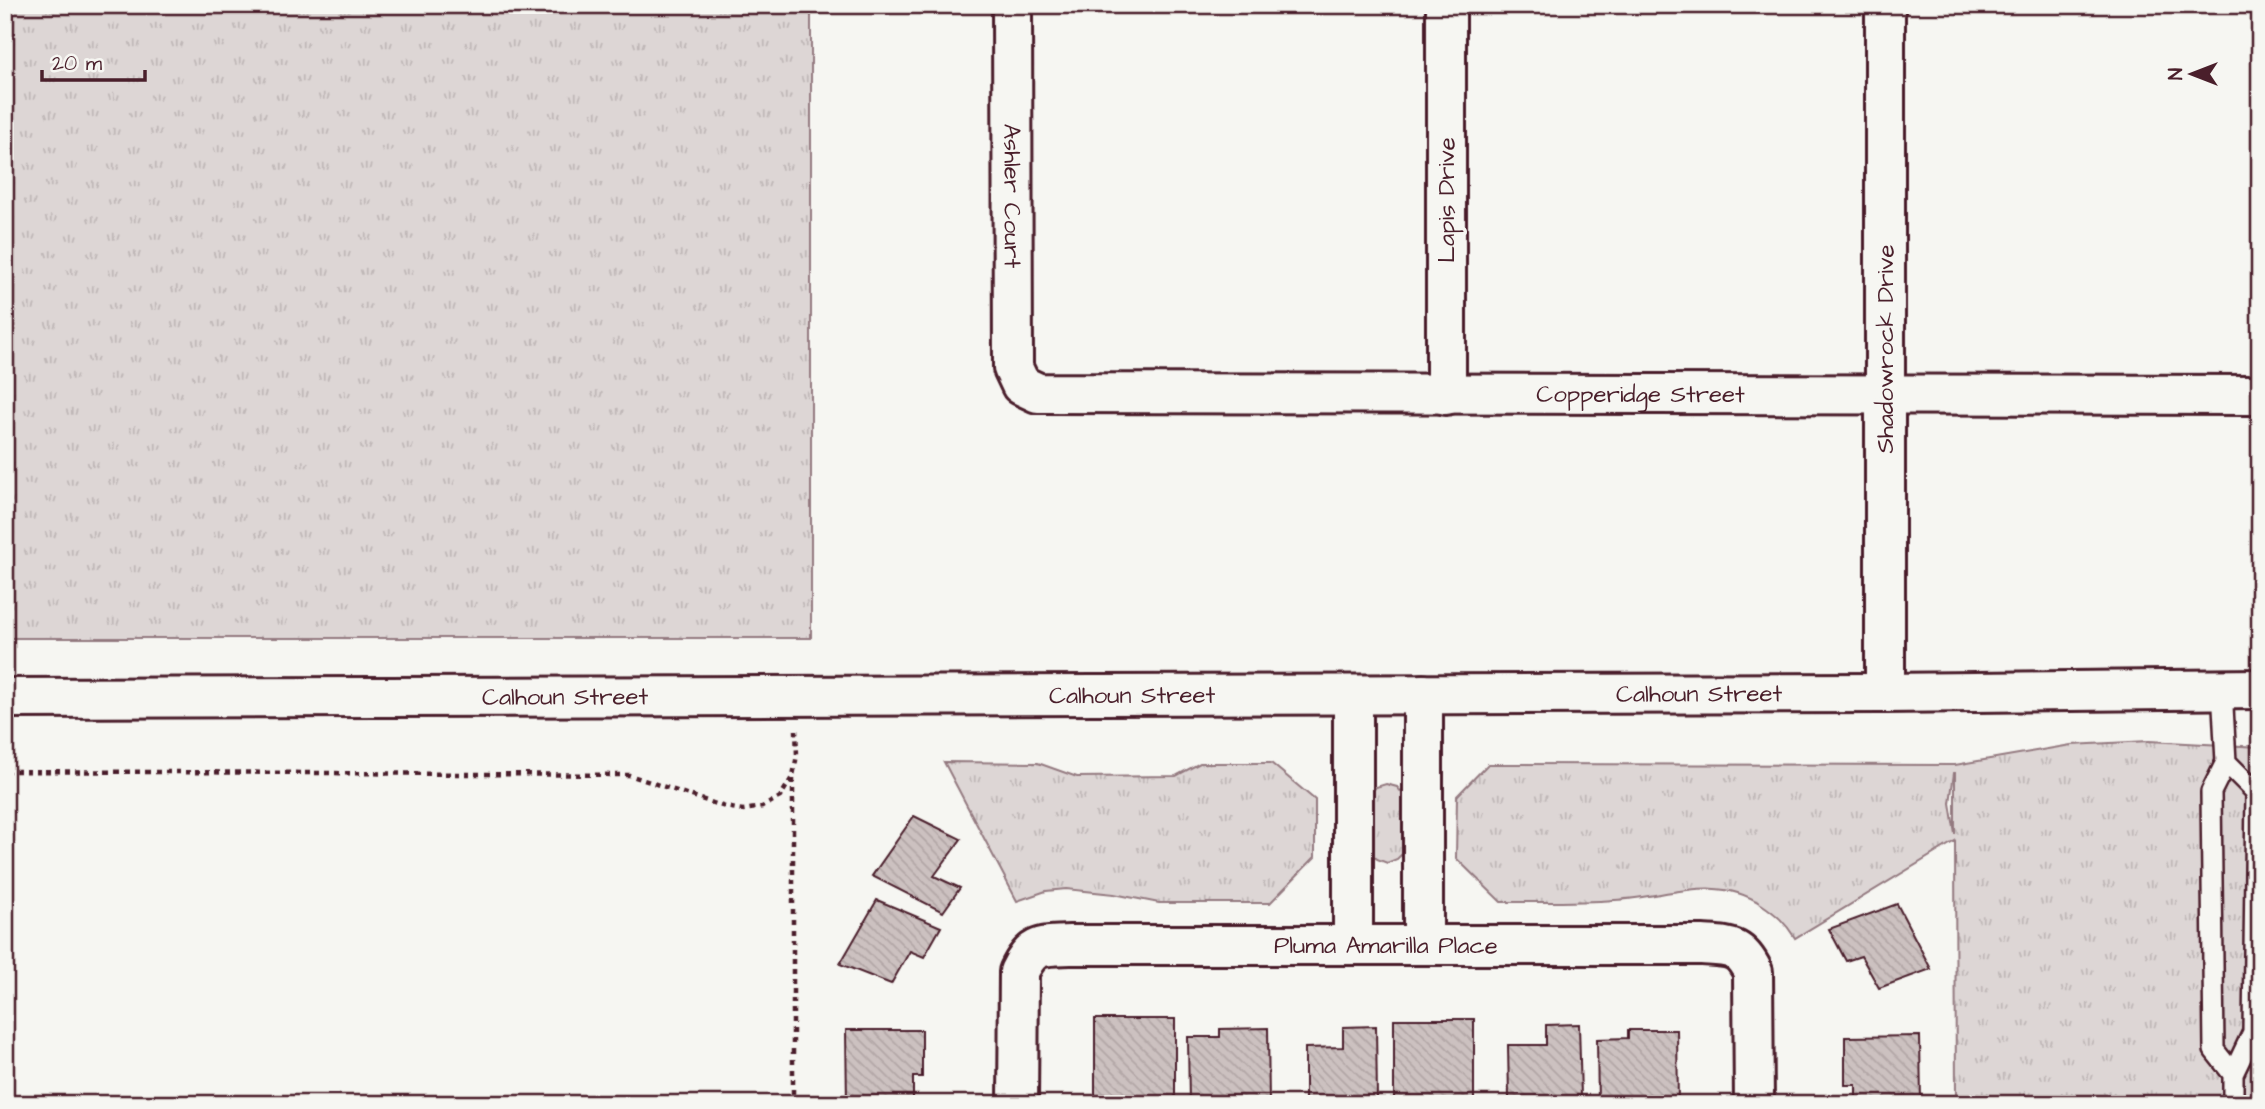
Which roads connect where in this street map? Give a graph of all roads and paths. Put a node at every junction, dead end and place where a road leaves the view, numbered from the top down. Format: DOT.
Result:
graph roads {
  1 [pos="1012,5"];
  2 [pos="1446,5"];
  3 [pos="1885,5"];
  4 [pos="1021,386"];
  5 [pos="1446,395"];
  6 [pos="1885,396"];
  7 [pos="2260,396"];
  8 [pos="2222,688"];
  9 [pos="2260,689"];
  10 [pos="1885,693"];
  11 [pos="1423,694"];
  12 [pos="1353,695"];
  13 [pos="796,697"];
  14 [pos="5,698"];
  15 [pos="2226,761"];
  16 [pos="5,771"];
  17 [pos="793,776"];
  18 [pos="1353,945"];
  19 [pos="1423,945"];
  20 [pos="2233,1074"];
  21 [pos="793,1104"];
  22 [pos="1018,1104"];
  23 [pos="1754,1104"];
  24 [pos="2232,1104"];
  1 -- 4 [label="street, Ashler Court"];
  2 -- 5 [label="street, Lapis Drive"];
  3 -- 6 [label="street, Shadowrock Drive"];
  4 -- 5 [label="street, Copperidge Street"];
  5 -- 6 [label="street, Copperidge Street"];
  6 -- 7 [label="street, Copperidge Street"];
  6 -- 10 [label="street, Shadowrock Drive"];
  8 -- 9 [label="street, Calhoun Street"];
  8 -- 10 [label="street, Calhoun Street"];
  8 -- 15 [label="lane"];
  10 -- 11 [label="street, Calhoun Street"];
  11 -- 12 [label="street, Calhoun Street"];
  11 -- 19 [label="street"];
  12 -- 13 [label="street, Calhoun Street"];
  12 -- 18 [label="street"];
  13 -- 14 [label="street, Calhoun Street"];
  13 -- 17 [label="path"];
  15 -- 20 [label="lane"];
  15 -- 20 [label="lane"];
  16 -- 17 [label="path"];
  17 -- 21 [label="path"];
  18 -- 19 [label="street, Pluma Amarilla Place"];
  18 -- 22 [label="street, Pluma Amarilla Place"];
  19 -- 23 [label="street, Pluma Amarilla Place"];
  20 -- 24 [label="lane"];
}
